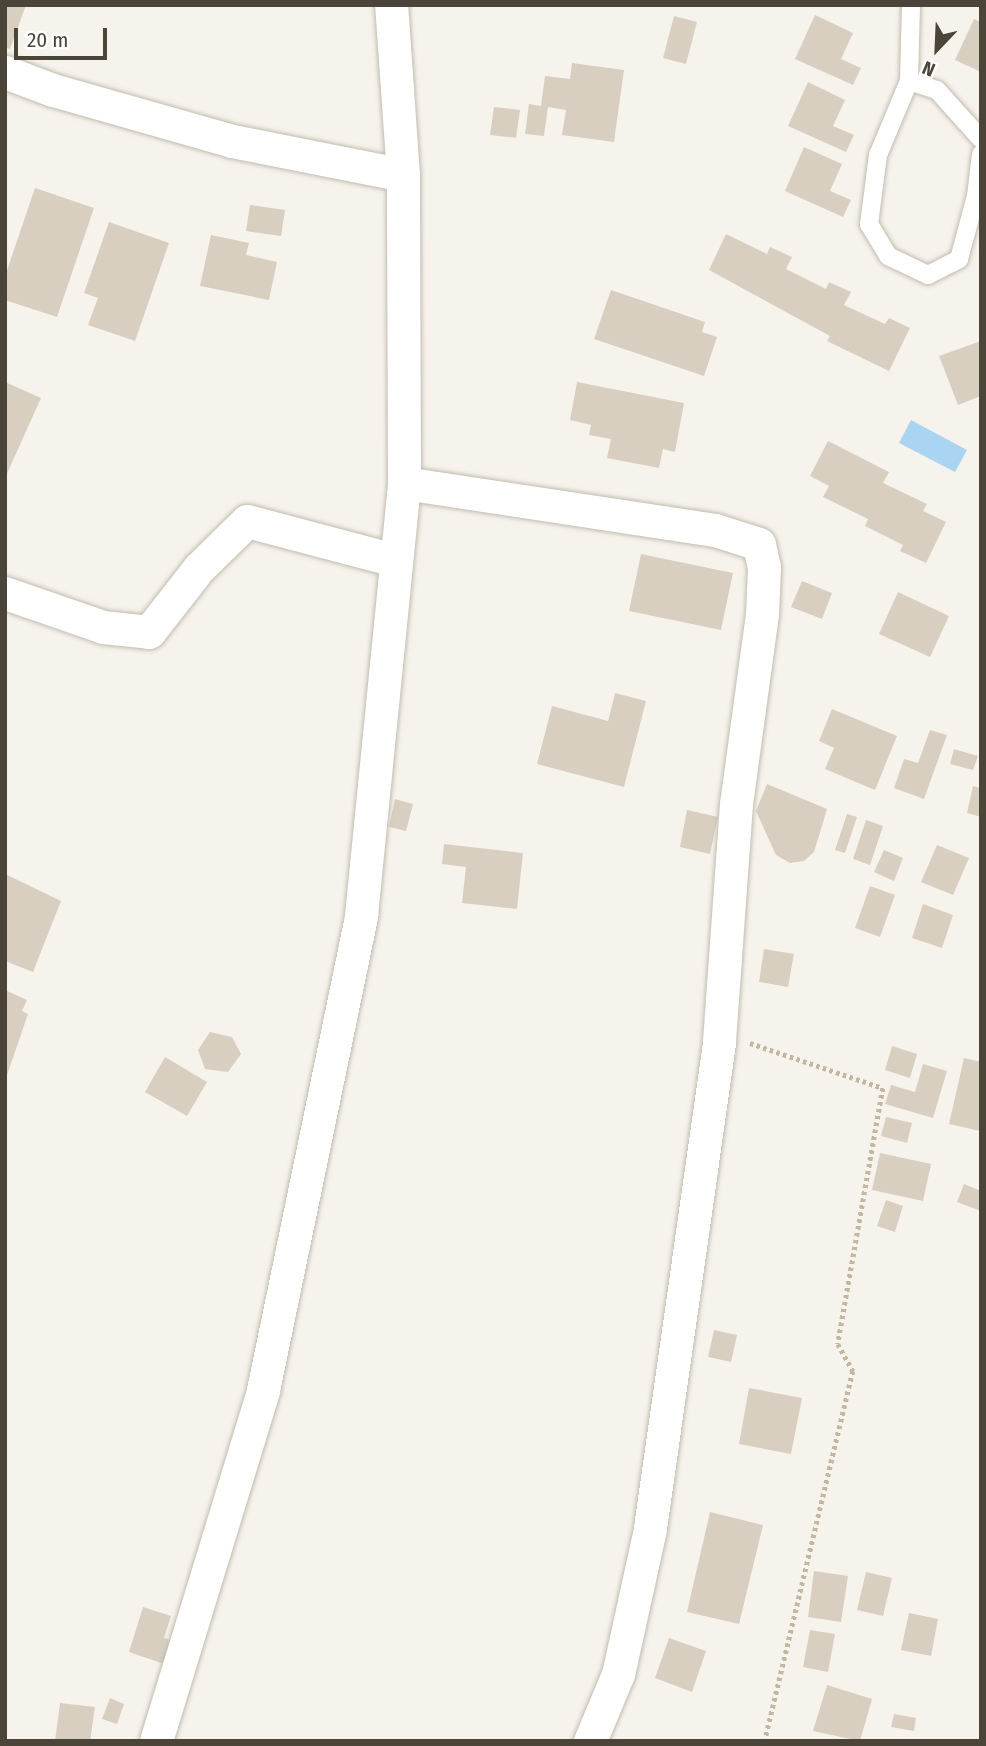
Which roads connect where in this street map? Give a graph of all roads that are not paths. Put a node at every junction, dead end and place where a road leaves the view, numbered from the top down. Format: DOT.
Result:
graph roads {
  1 [pos="391,5"];
  2 [pos="911,5"];
  3 [pos="5,72"];
  4 [pos="909,81"];
  5 [pos="981,139"];
  6 [pos="981,154"];
  7 [pos="403,175"];
  8 [pos="404,483"];
  9 [pos="395,560"];
  10 [pos="5,593"];
  11 [pos="156,1741"];
  12 [pos="590,1741"];
  1 -- 7 [label="street"];
  2 -- 4 [label="lane"];
  3 -- 7 [label="street"];
  4 -- 5 [label="lane"];
  4 -- 6 [label="lane"];
  7 -- 8 [label="street"];
  8 -- 9 [label="street"];
  8 -- 12 [label="street"];
  9 -- 10 [label="street"];
  9 -- 11 [label="street"];
}
